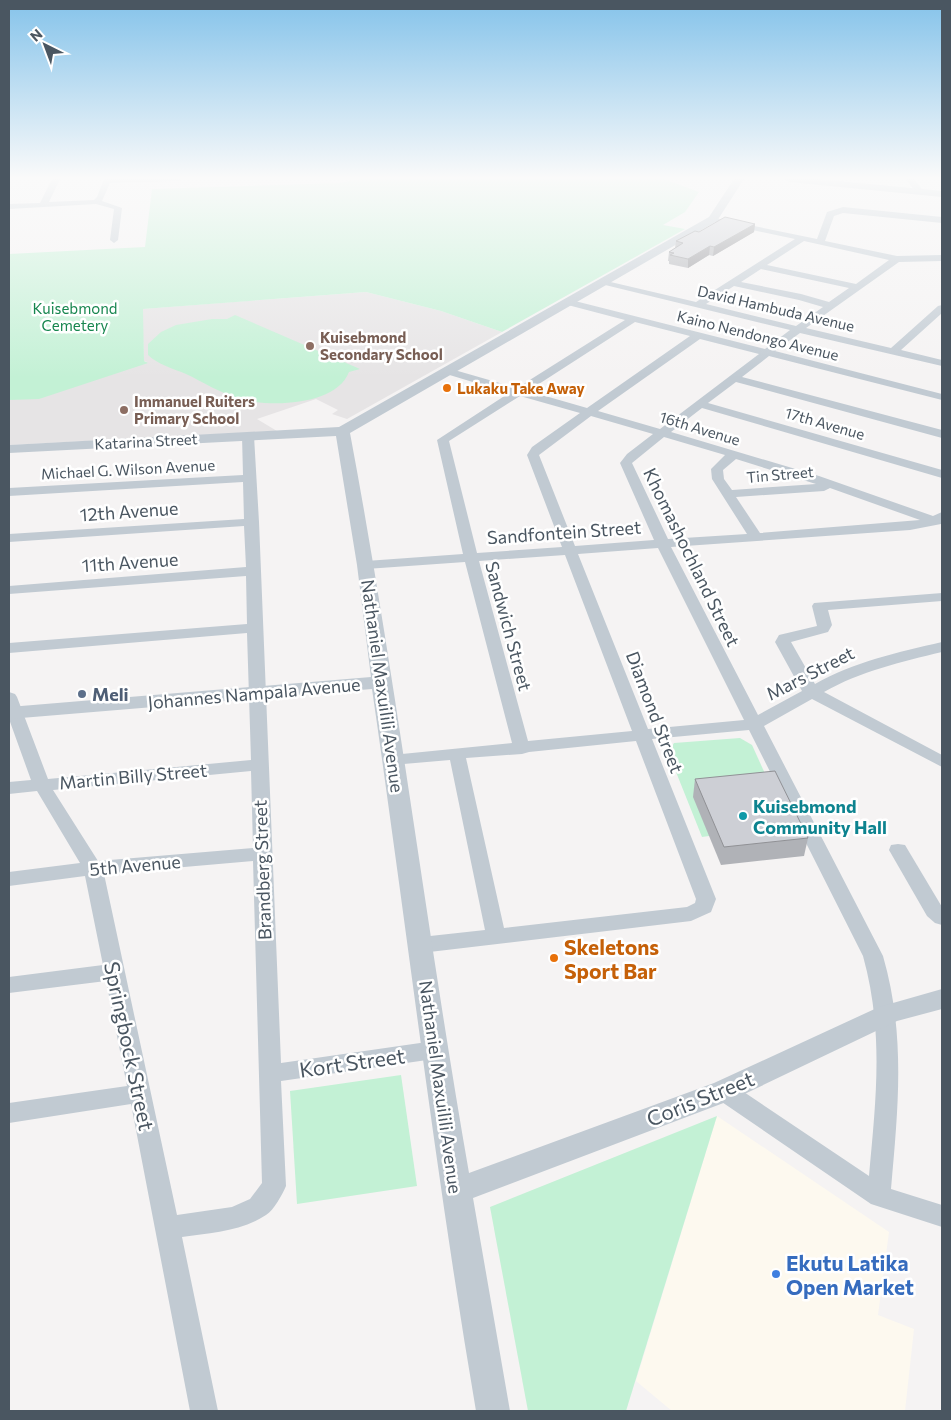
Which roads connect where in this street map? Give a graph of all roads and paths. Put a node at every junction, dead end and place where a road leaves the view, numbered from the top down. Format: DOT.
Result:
graph roads {
  1 [pos="667,245"];
  2 [pos="792,245"];
  3 [pos="835,245"];
  4 [pos="942,258"];
  5 [pos="897,259"];
  6 [pos="760,266"];
  7 [pos="602,283"];
  8 [pos="732,283"];
  9 [pos="857,287"];
  10 [pos="566,302"];
  11 [pos="698,305"];
  12 [pos="830,306"];
  13 [pos="940,312"];
  14 [pos="633,319"];
  15 [pos="799,328"];
  16 [pos="698,335"];
  17 [pos="894,351"];
  18 [pos="767,352"];
  19 [pos="942,363"];
  20 [pos="447,370"];
  21 [pos="734,378"];
  22 [pos="517,392"];
  23 [pos="942,397"];
  24 [pos="699,404"];
  25 [pos="586,412"];
  26 [pos="342,432"];
  27 [pos="662,433"];
  28 [pos="942,434"];
  29 [pos="248,436"];
  30 [pos="9,449"];
  31 [pos="733,455"];
  32 [pos="942,474"];
  33 [pos="250,478"];
  34 [pos="834,486"];
  35 [pos="9,492"];
  36 [pos="729,494"];
  37 [pos="940,520"];
  38 [pos="252,522"];
  39 [pos="756,537"];
  40 [pos="9,538"];
  41 [pos="663,544"];
  42 [pos="569,551"];
  43 [pos="471,558"];
  44 [pos="366,565"];
  45 [pos="254,571"];
  46 [pos="9,590"];
  47 [pos="942,597"];
  48 [pos="254,628"];
  49 [pos="942,647"];
  50 [pos="9,648"];
  51 [pos="380,682"];
  52 [pos="257,692"];
  53 [pos="811,692"];
  54 [pos="11,708"];
  55 [pos="755,724"];
  56 [pos="642,736"];
  57 [pos="522,749"];
  58 [pos="457,755"];
  59 [pos="392,760"];
  60 [pos="942,762"];
  61 [pos="258,765"];
  62 [pos="41,784"];
  63 [pos="9,788"];
  64 [pos="898,850"];
  65 [pos="261,854"];
  66 [pos="93,868"];
  67 [pos="9,879"];
  68 [pos="942,918"];
  69 [pos="496,936"];
  70 [pos="421,945"];
  71 [pos="114,972"];
  72 [pos="9,986"];
  73 [pos="942,999"];
  74 [pos="888,1014"];
  75 [pos="434,1050"];
  76 [pos="271,1073"];
  77 [pos="724,1091"];
  78 [pos="140,1093"];
  79 [pos="9,1113"];
  80 [pos="456,1191"];
  81 [pos="878,1196"];
  82 [pos="942,1216"];
  83 [pos="168,1228"];
  84 [pos="204,1411"];
  85 [pos="493,1411"];
  1 -- 7 [label="street"];
  2 -- 6 [label="street"];
  3 -- 5 [label="street"];
  4 -- 5 [label="street"];
  5 -- 9 [label="street, Khomashochland Street"];
  6 -- 8 [label="street"];
  6 -- 9 [label="street"];
  7 -- 10 [label="street"];
  7 -- 11 [label="street, David Hambuda Avenue"];
  8 -- 11 [label="street"];
  8 -- 12 [label="street"];
  9 -- 12 [label="street, Khomashochland Street"];
  10 -- 14 [label="street, Kaino Nendongo Avenue"];
  10 -- 20 [label="street"];
  11 -- 15 [label="street, David Hambuda Avenue"];
  12 -- 15 [label="street, Khomashochland Street"];
  13 -- 17 [label="street"];
  14 -- 16 [label="street, Kaino Nendongo Avenue"];
  14 -- 22 [label="street, Sandwich Street"];
  15 -- 17 [label="street, David Hambuda Avenue"];
  15 -- 18 [label="street, Khomashochland Street"];
  16 -- 18 [label="street, Kaino Nendongo Avenue"];
  16 -- 25 [label="street, Diamond Street"];
  17 -- 19 [label="street, David Hambuda Avenue"];
  18 -- 21 [label="street, Khomashochland Street"];
  18 -- 23 [label="street, Kaino Nendongo Avenue"];
  20 -- 22 [label="street, 16th Avenue"];
  20 -- 26 [label="street"];
  21 -- 24 [label="street, Khomashochland Street"];
  21 -- 28 [label="street"];
  22 -- 25 [label="street, 16th Avenue"];
  22 -- 43 [label="street, Sandwich Street"];
  24 -- 27 [label="street, Khomashochland Street"];
  24 -- 32 [label="street, 17th Avenue"];
  25 -- 27 [label="street, 16th Avenue"];
  25 -- 42 [label="street, Diamond Street"];
  26 -- 29 [label="street, Katarina Street"];
  26 -- 44 [label="street, Nathaniel Maxuilili Avenue"];
  27 -- 31 [label="street, 16th Avenue"];
  27 -- 41 [label="street, Khomashochland Street"];
  29 -- 30 [label="street, Katarina Street"];
  29 -- 33 [label="street, Brandberg Street"];
  31 -- 34 [label="street, 16th Avenue"];
  31 -- 36 [label="street"];
  33 -- 35 [label="street, Michael G. Wilson Avenue"];
  33 -- 38 [label="street, Brandberg Street"];
  34 -- 36 [label="street, Tin Street"];
  34 -- 37 [label="street, 16th Avenue"];
  36 -- 39 [label="street"];
  37 -- 39 [label="street, Sandfontein Street"];
  38 -- 40 [label="street, 12th Avenue"];
  38 -- 45 [label="street, Brandberg Street"];
  39 -- 41 [label="street, Sandfontein Street"];
  41 -- 42 [label="street, Sandfontein Street"];
  41 -- 55 [label="street, Khomashochland Street"];
  42 -- 43 [label="street, Sandfontein Street"];
  42 -- 56 [label="street, Diamond Street"];
  43 -- 44 [label="street, Sandfontein Street"];
  43 -- 57 [label="street, Sandwich Street"];
  44 -- 51 [label="street, Nathaniel Maxuilili Avenue"];
  45 -- 46 [label="street, 11th Avenue"];
  45 -- 48 [label="street, Brandberg Street"];
  47 -- 53 [label="street"];
  48 -- 50 [label="street"];
  48 -- 52 [label="street, Brandberg Street"];
  49 -- 53 [label="street, Mars Street"];
  51 -- 52 [label="street, Johannes Nampala Avenue"];
  51 -- 59 [label="street, Nathaniel Maxuilili Avenue"];
  52 -- 54 [label="street, Johannes Nampala Avenue"];
  52 -- 61 [label="street, Brandberg Street"];
  53 -- 55 [label="street, Mars Street"];
  53 -- 60 [label="street"];
  54 -- 62 [label="street, Springbock Street"];
  55 -- 56 [label="street"];
  55 -- 74 [label="street, Khomashochland Street"];
  56 -- 57 [label="street"];
  56 -- 69 [label="street, Diamond Street"];
  57 -- 58 [label="street"];
  58 -- 59 [label="street"];
  58 -- 69 [label="street"];
  59 -- 70 [label="street, Nathaniel Maxuilili Avenue"];
  61 -- 62 [label="street, Martin Billy Street"];
  61 -- 65 [label="street, Brandberg Street"];
  62 -- 63 [label="street, Martin Billy Street"];
  62 -- 66 [label="street, Springbock Street"];
  64 -- 68 [label="street"];
  65 -- 66 [label="street, 5th Avenue"];
  65 -- 76 [label="street, Brandberg Street"];
  66 -- 67 [label="street, 5th Avenue"];
  66 -- 71 [label="street, Springbock Street"];
  69 -- 70 [label="street, Diamond Street"];
  70 -- 75 [label="street, Nathaniel Maxuilili Avenue"];
  71 -- 72 [label="street"];
  71 -- 78 [label="street, Springbock Street"];
  73 -- 74 [label="street, Coris Street"];
  74 -- 77 [label="street, Coris Street"];
  74 -- 81 [label="street, Khomashochland Street"];
  75 -- 76 [label="street, Kort Street"];
  75 -- 80 [label="street, Nathaniel Maxuilili Avenue"];
  76 -- 83 [label="street, Brandberg Street"];
  77 -- 80 [label="street, Coris Street"];
  77 -- 81 [label="street"];
  78 -- 79 [label="street"];
  78 -- 83 [label="street, Springbock Street"];
  80 -- 85 [label="street, Nathaniel Maxuilili Avenue"];
  81 -- 82 [label="street"];
  83 -- 84 [label="street, Springbock Street"];
}
